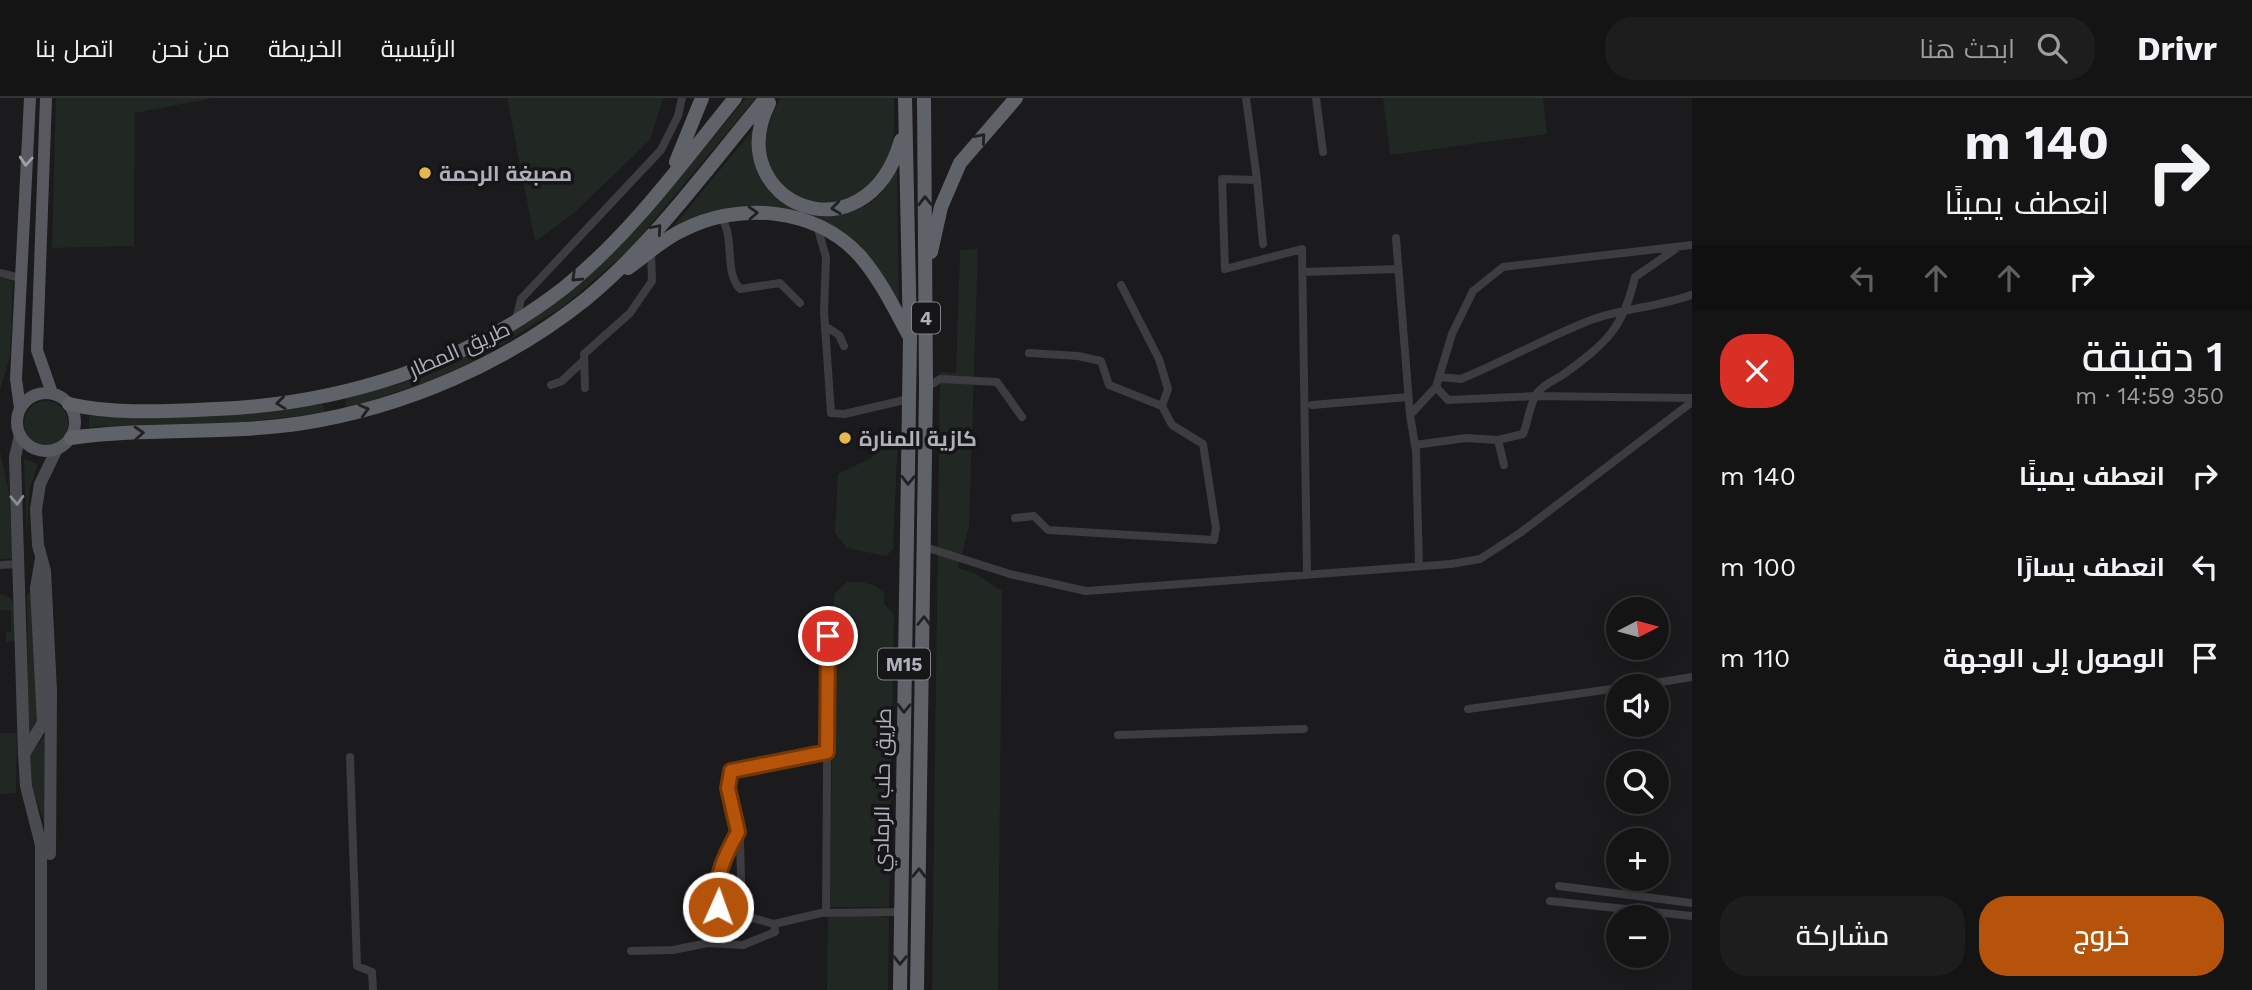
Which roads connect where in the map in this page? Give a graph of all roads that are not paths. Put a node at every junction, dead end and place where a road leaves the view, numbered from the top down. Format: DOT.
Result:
graph roads {
  1 [pos="30,98"];
  2 [pos="46,98"];
  3 [pos="682,98"];
  4 [pos="735,98"];
  5 [pos="766,98"];
  6 [pos="772,98"];
  7 [pos="905,98"];
  8 [pos="924,98"];
  9 [pos="1016,98"];
  10 [pos="1246,98"];
  11 [pos="1316,98"];
  12 [pos="700,104"];
  13 [pos="678,116"];
  14 [pos="905,125"];
  15 [pos="1324,152"];
  16 [pos="1257,180"];
  17 [pos="667,181"];
  18 [pos="45,201"];
  19 [pos="23,204"];
  20 [pos="721,217"];
  21 [pos="23,224"];
  22 [pos="44,224"];
  23 [pos="817,226"];
  24 [pos="1396,238"];
  25 [pos="1263,244"];
  26 [pos="1692,245"];
  27 [pos="1679,247"];
  28 [pos="651,252"];
  29 [pos="1398,269"];
  30 [pos="1302,272"];
  31 [pos="0,273"];
  32 [pos="20,278"];
  33 [pos="1121,285"];
  34 [pos="1691,295"];
  35 [pos="587,298"];
  36 [pos="800,303"];
  37 [pos="1628,309"];
  38 [pos="38,316"];
  39 [pos="516,320"];
  40 [pos="825,326"];
  41 [pos="910,338"];
  42 [pos="845,346"];
  43 [pos="1029,353"];
  44 [pos="582,362"];
  45 [pos="926,365"];
  46 [pos="1439,377"];
  47 [pos="551,385"];
  48 [pos="1436,387"];
  49 [pos="585,388"];
  50 [pos="926,388"];
  51 [pos="52,393"];
  52 [pos="335,394"];
  53 [pos="1535,396"];
  54 [pos="1408,397"];
  55 [pos="909,398"];
  56 [pos="1692,400"];
  57 [pos="69,404"];
  58 [pos="1312,405"];
  59 [pos="1162,406"];
  60 [pos="20,408"];
  61 [pos="1410,415"];
  62 [pos="339,416"];
  63 [pos="1022,417"];
  64 [pos="20,435"];
  65 [pos="71,438"];
  66 [pos="1498,440"];
  67 [pos="1415,445"];
  68 [pos="57,449"];
  69 [pos="1504,465"];
  70 [pos="1015,518"];
  71 [pos="925,543"];
  72 [pos="40,551"];
  73 [pos="19,564"];
  74 [pos="0,565"];
  75 [pos="1419,566"];
  76 [pos="1307,573"];
  77 [pos="41,582"];
  78 [pos="20,587"];
  79 [pos="828,636"];
  80 [pos="1692,677"];
  81 [pos="1669,681"];
  82 [pos="1606,690"];
  83 [pos="1468,709"];
  84 [pos="1304,729"];
  85 [pos="1118,735"];
  86 [pos="827,752"];
  87 [pos="24,754"];
  88 [pos="350,757"];
  89 [pos="738,832"];
  90 [pos="1559,886"];
  91 [pos="1550,901"];
  92 [pos="1692,903"];
  93 [pos="45,907"];
  94 [pos="826,912"];
  95 [pos="901,912"];
  96 [pos="1692,916"];
  97 [pos="774,924"];
  98 [pos="708,943"];
  99 [pos="631,951"];
  100 [pos="43,990"];
  101 [pos="373,990"];
  102 [pos="900,990"];
  103 [pos="917,990"];
  1 -- 19 [label="main road, one-way"];
  2 -- 18 [label="main road"];
  3 -- 13 [label="street"];
  4 -- 17 [label="highway, طريق المطار"];
  35 -- 5 [label="highway, طريق المطار, one-way"];
  14 -- 6 [label="highway, one-way"];
  7 -- 14 [label="highway, 4"];
  45 -- 8 [label="highway, 4, one-way"];
  45 -- 9 [label="highway, one-way"];
  10 -- 16 [label="street"];
  11 -- 15 [label="street"];
  12 -- 13 [label="street"];
  12 -- 17 [label="highway"];
  13 -- 39 [label="street"];
  14 -- 41 [label="highway, 4"];
  16 -- 25 [label="street"];
  16 -- 30 [label="street"];
  17 -- 39 [label="highway, طريق المطار, one-way"];
  18 -- 19 [label="main road"];
  18 -- 22 [label="main road"];
  19 -- 21 [label="main road"];
  20 -- 23 [label="highway, one-way"];
  20 -- 28 [label="highway"];
  20 -- 36 [label="street"];
  21 -- 22 [label="main road"];
  21 -- 32 [label="main road"];
  22 -- 38 [label="main road"];
  23 -- 40 [label="street"];
  23 -- 41 [label="highway"];
  24 -- 29 [label="street"];
  26 -- 27 [label="street"];
  27 -- 37 [label="street"];
  27 -- 46 [label="street"];
  28 -- 35 [label="highway"];
  28 -- 44 [label="street"];
  29 -- 30 [label="street"];
  29 -- 54 [label="street"];
  30 -- 76 [label="street"];
  31 -- 32 [label="street"];
  32 -- 38 [label="main road"];
  32 -- 60 [label="main road"];
  33 -- 59 [label="street"];
  34 -- 37 [label="street"];
  62 -- 35 [label="highway, طريق المطار, one-way"];
  37 -- 46 [label="street"];
  37 -- 53 [label="street"];
  38 -- 51 [label="main road"];
  39 -- 52 [label="highway, طريق المطار"];
  40 -- 42 [label="street"];
  40 -- 55 [label="street"];
  41 -- 55 [label="highway, طريق حلب الرمادي / M15"];
  43 -- 59 [label="street"];
  44 -- 47 [label="street"];
  44 -- 49 [label="street"];
  45 -- 50 [label="highway, 4"];
  46 -- 48 [label="street"];
  48 -- 53 [label="street"];
  48 -- 61 [label="street"];
  50 -- 63 [label="street"];
  50 -- 71 [label="highway, 4"];
  51 -- 57 [label="main road"];
  51 -- 60 [label="main road"];
  52 -- 57 [label="highway, طريق المطار, one-way"];
  52 -- 62 [label="highway"];
  53 -- 56 [label="street"];
  53 -- 66 [label="street"];
  54 -- 58 [label="street"];
  54 -- 61 [label="street"];
  55 -- 95 [label="highway, طريق حلب الرمادي / M15, one-way"];
  56 -- 75 [label="street"];
  57 -- 65 [label="main road"];
  59 -- 70 [label="street"];
  60 -- 64 [label="main road"];
  61 -- 67 [label="street"];
  65 -- 62 [label="highway, طريق المطار, one-way"];
  64 -- 68 [label="main road"];
  64 -- 73 [label="main road, one-way"];
  65 -- 68 [label="main road"];
  66 -- 67 [label="street"];
  66 -- 69 [label="street"];
  67 -- 75 [label="street"];
  68 -- 72 [label="main road"];
  71 -- 76 [label="street"];
  103 -- 71 [label="highway, طريق حلب الرمادي / M15, one-way"];
  72 -- 73 [label="main road"];
  72 -- 77 [label="main road"];
  73 -- 74 [label="street"];
  73 -- 78 [label="main road"];
  75 -- 76 [label="street"];
  77 -- 78 [label="main road"];
  77 -- 87 [label="main road"];
  77 -- 93 [label="main road"];
  78 -- 87 [label="main road"];
  79 -- 86 [label="street"];
  80 -- 81 [label="street"];
  82 -- 83 [label="street"];
  84 -- 85 [label="street"];
  86 -- 89 [label="street"];
  86 -- 94 [label="street"];
  87 -- 93 [label="main road"];
  88 -- 101 [label="street"];
  89 -- 97 [label="street"];
  89 -- 98 [label="street"];
  90 -- 92 [label="street"];
  91 -- 96 [label="street"];
  93 -- 100 [label="main road"];
  94 -- 95 [label="street"];
  94 -- 97 [label="street"];
  95 -- 102 [label="highway, طريق حلب الرمادي / M15, one-way"];
  97 -- 98 [label="street"];
  98 -- 99 [label="street"];
}
